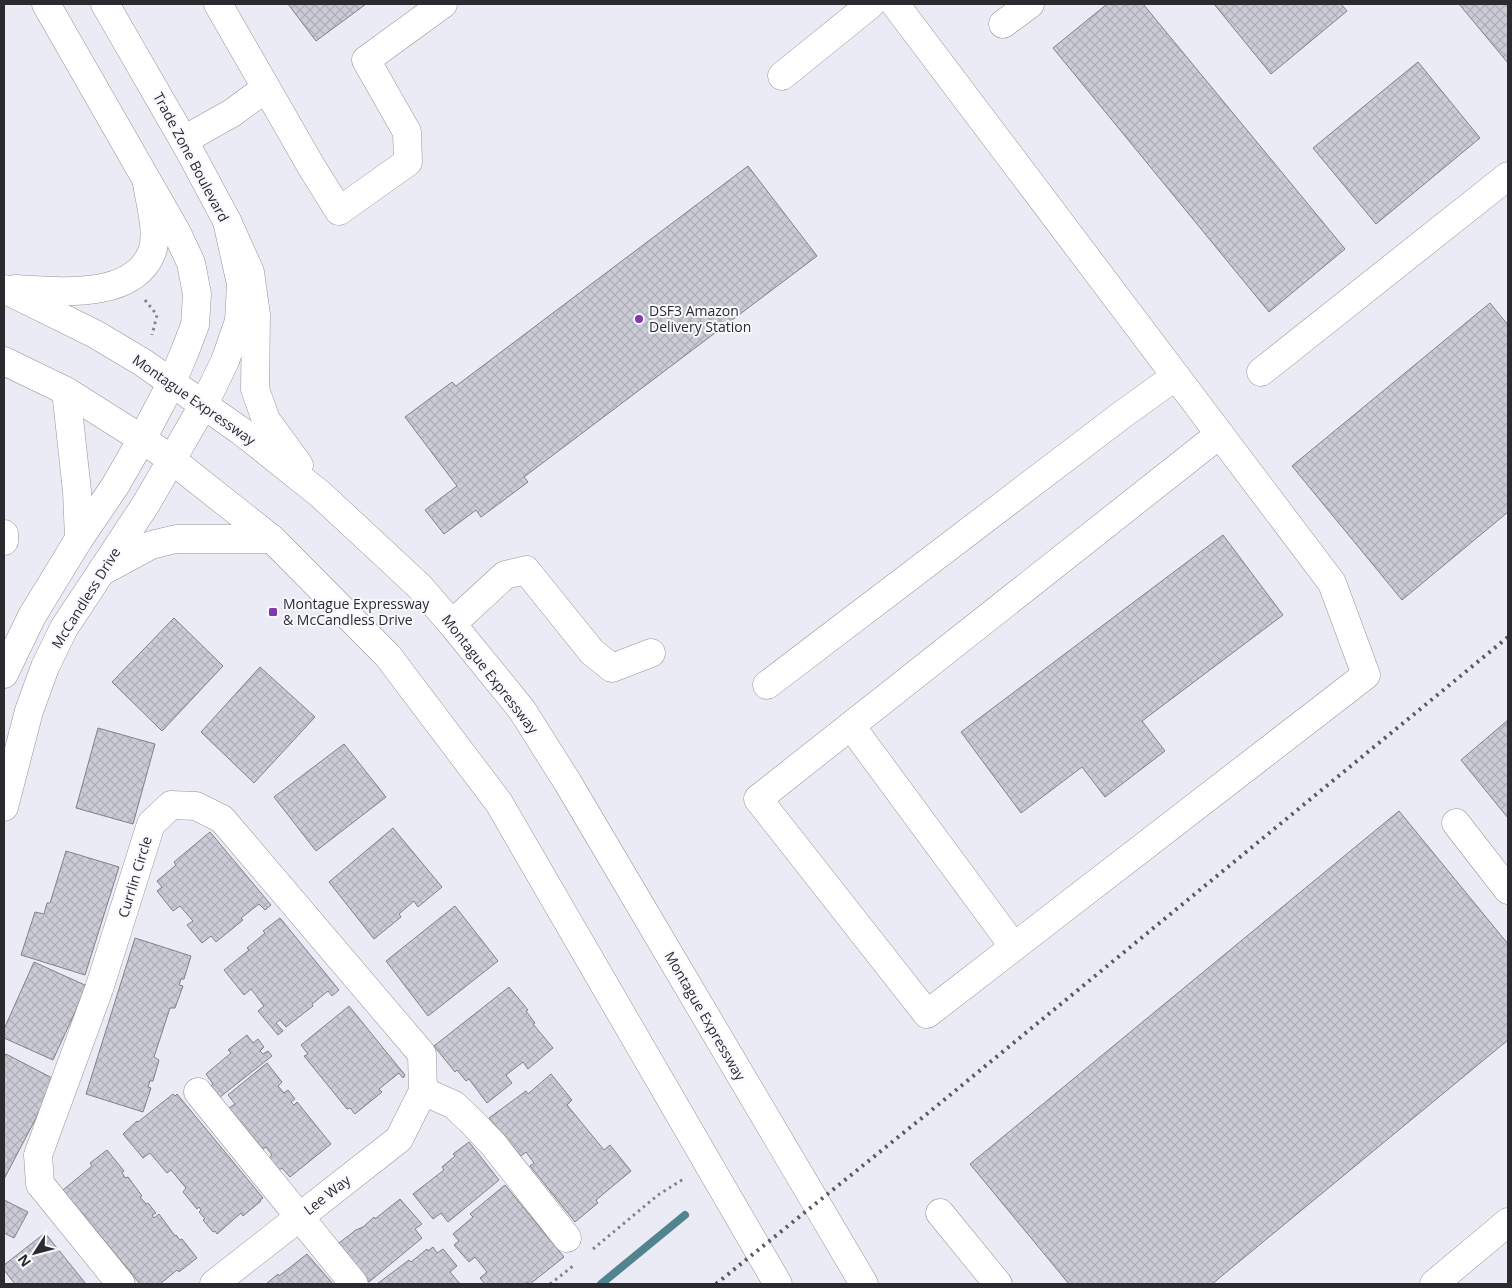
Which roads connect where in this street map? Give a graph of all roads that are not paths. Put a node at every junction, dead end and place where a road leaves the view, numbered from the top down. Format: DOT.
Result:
graph roads {
  1 [pos="46,4"];
  2 [pos="105,4"];
  3 [pos="218,4"];
  4 [pos="443,4"];
  5 [pos="871,4"];
  6 [pos="895,4"];
  7 [pos="1030,4"];
  8 [pos="1003,24"];
  9 [pos="782,76"];
  10 [pos="266,88"];
  11 [pos="184,140"];
  12 [pos="1508,176"];
  13 [pos="148,183"];
  14 [pos="227,221"];
  15 [pos="4,289"];
  16 [pos="4,361"];
  17 [pos="1262,372"];
  18 [pos="1176,376"];
  19 [pos="172,382"];
  20 [pos="66,391"];
  21 [pos="204,404"];
  22 [pos="1220,434"];
  23 [pos="142,438"];
  24 [pos="172,460"];
  25 [pos="320,494"];
  26 [pos="4,534"];
  27 [pos="79,539"];
  28 [pos="272,539"];
  29 [pos="4,541"];
  30 [pos="100,572"];
  31 [pos="452,624"];
  32 [pos="651,653"];
  33 [pos="4,674"];
  34 [pos="767,685"];
  35 [pos="850,726"];
  36 [pos="4,807"];
  37 [pos="1456,823"];
  38 [pos="1508,890"];
  39 [pos="1014,947"];
  40 [pos="423,1091"];
  41 [pos="198,1092"];
  42 [pos="940,1213"];
  43 [pos="299,1217"];
  44 [pos="1508,1222"];
  45 [pos="578,1245"];
  46 [pos="121,1284"];
  47 [pos="214,1284"];
  48 [pos="354,1284"];
  49 [pos="778,1284"];
  50 [pos="864,1284"];
  51 [pos="998,1284"];
  52 [pos="1434,1284"];
  1 -- 13 [label="main road"];
  2 -- 11 [label="main road, Trade Zone Boulevard"];
  3 -- 10 [label="main road"];
  4 -- 10 [label="main road"];
  5 -- 9 [label="main road"];
  6 -- 18 [label="main road"];
  7 -- 8 [label="main road"];
  10 -- 11 [label="main road"];
  11 -- 14 [label="main road, Trade Zone Boulevard"];
  12 -- 17 [label="main road"];
  13 -- 15 [label="main road"];
  13 -- 19 [label="main road"];
  14 -- 21 [label="main road, Trade Zone Boulevard"];
  14 -- 25 [label="main road"];
  15 -- 19 [label="main road, Montague Expressway"];
  16 -- 20 [label="main road"];
  18 -- 22 [label="main road"];
  18 -- 34 [label="main road"];
  19 -- 21 [label="main road, Montague Expressway"];
  19 -- 23 [label="main road"];
  20 -- 23 [label="main road"];
  20 -- 27 [label="main road"];
  21 -- 24 [label="main road, McCandless Drive"];
  21 -- 25 [label="main road, Montague Expressway"];
  22 -- 35 [label="main road"];
  22 -- 39 [label="main road"];
  23 -- 24 [label="main road"];
  23 -- 27 [label="main road"];
  24 -- 28 [label="main road"];
  24 -- 30 [label="main road, McCandless Drive"];
  25 -- 31 [label="main road, Montague Expressway"];
  26 -- 29 [label="main road"];
  27 -- 33 [label="main road"];
  28 -- 30 [label="main road"];
  28 -- 49 [label="main road"];
  30 -- 36 [label="main road, McCandless Drive"];
  31 -- 32 [label="main road"];
  31 -- 50 [label="main road, Montague Expressway"];
  35 -- 39 [label="main road"];
  35 -- 39 [label="main road"];
  37 -- 38 [label="main road"];
  40 -- 43 [label="main road, Lee Way"];
  40 -- 45 [label="main road"];
  40 -- 46 [label="main road, Currlin Circle"];
  41 -- 43 [label="main road"];
  42 -- 51 [label="main road"];
  43 -- 47 [label="main road, Lee Way"];
  43 -- 48 [label="main road"];
  44 -- 52 [label="main road"];
}
